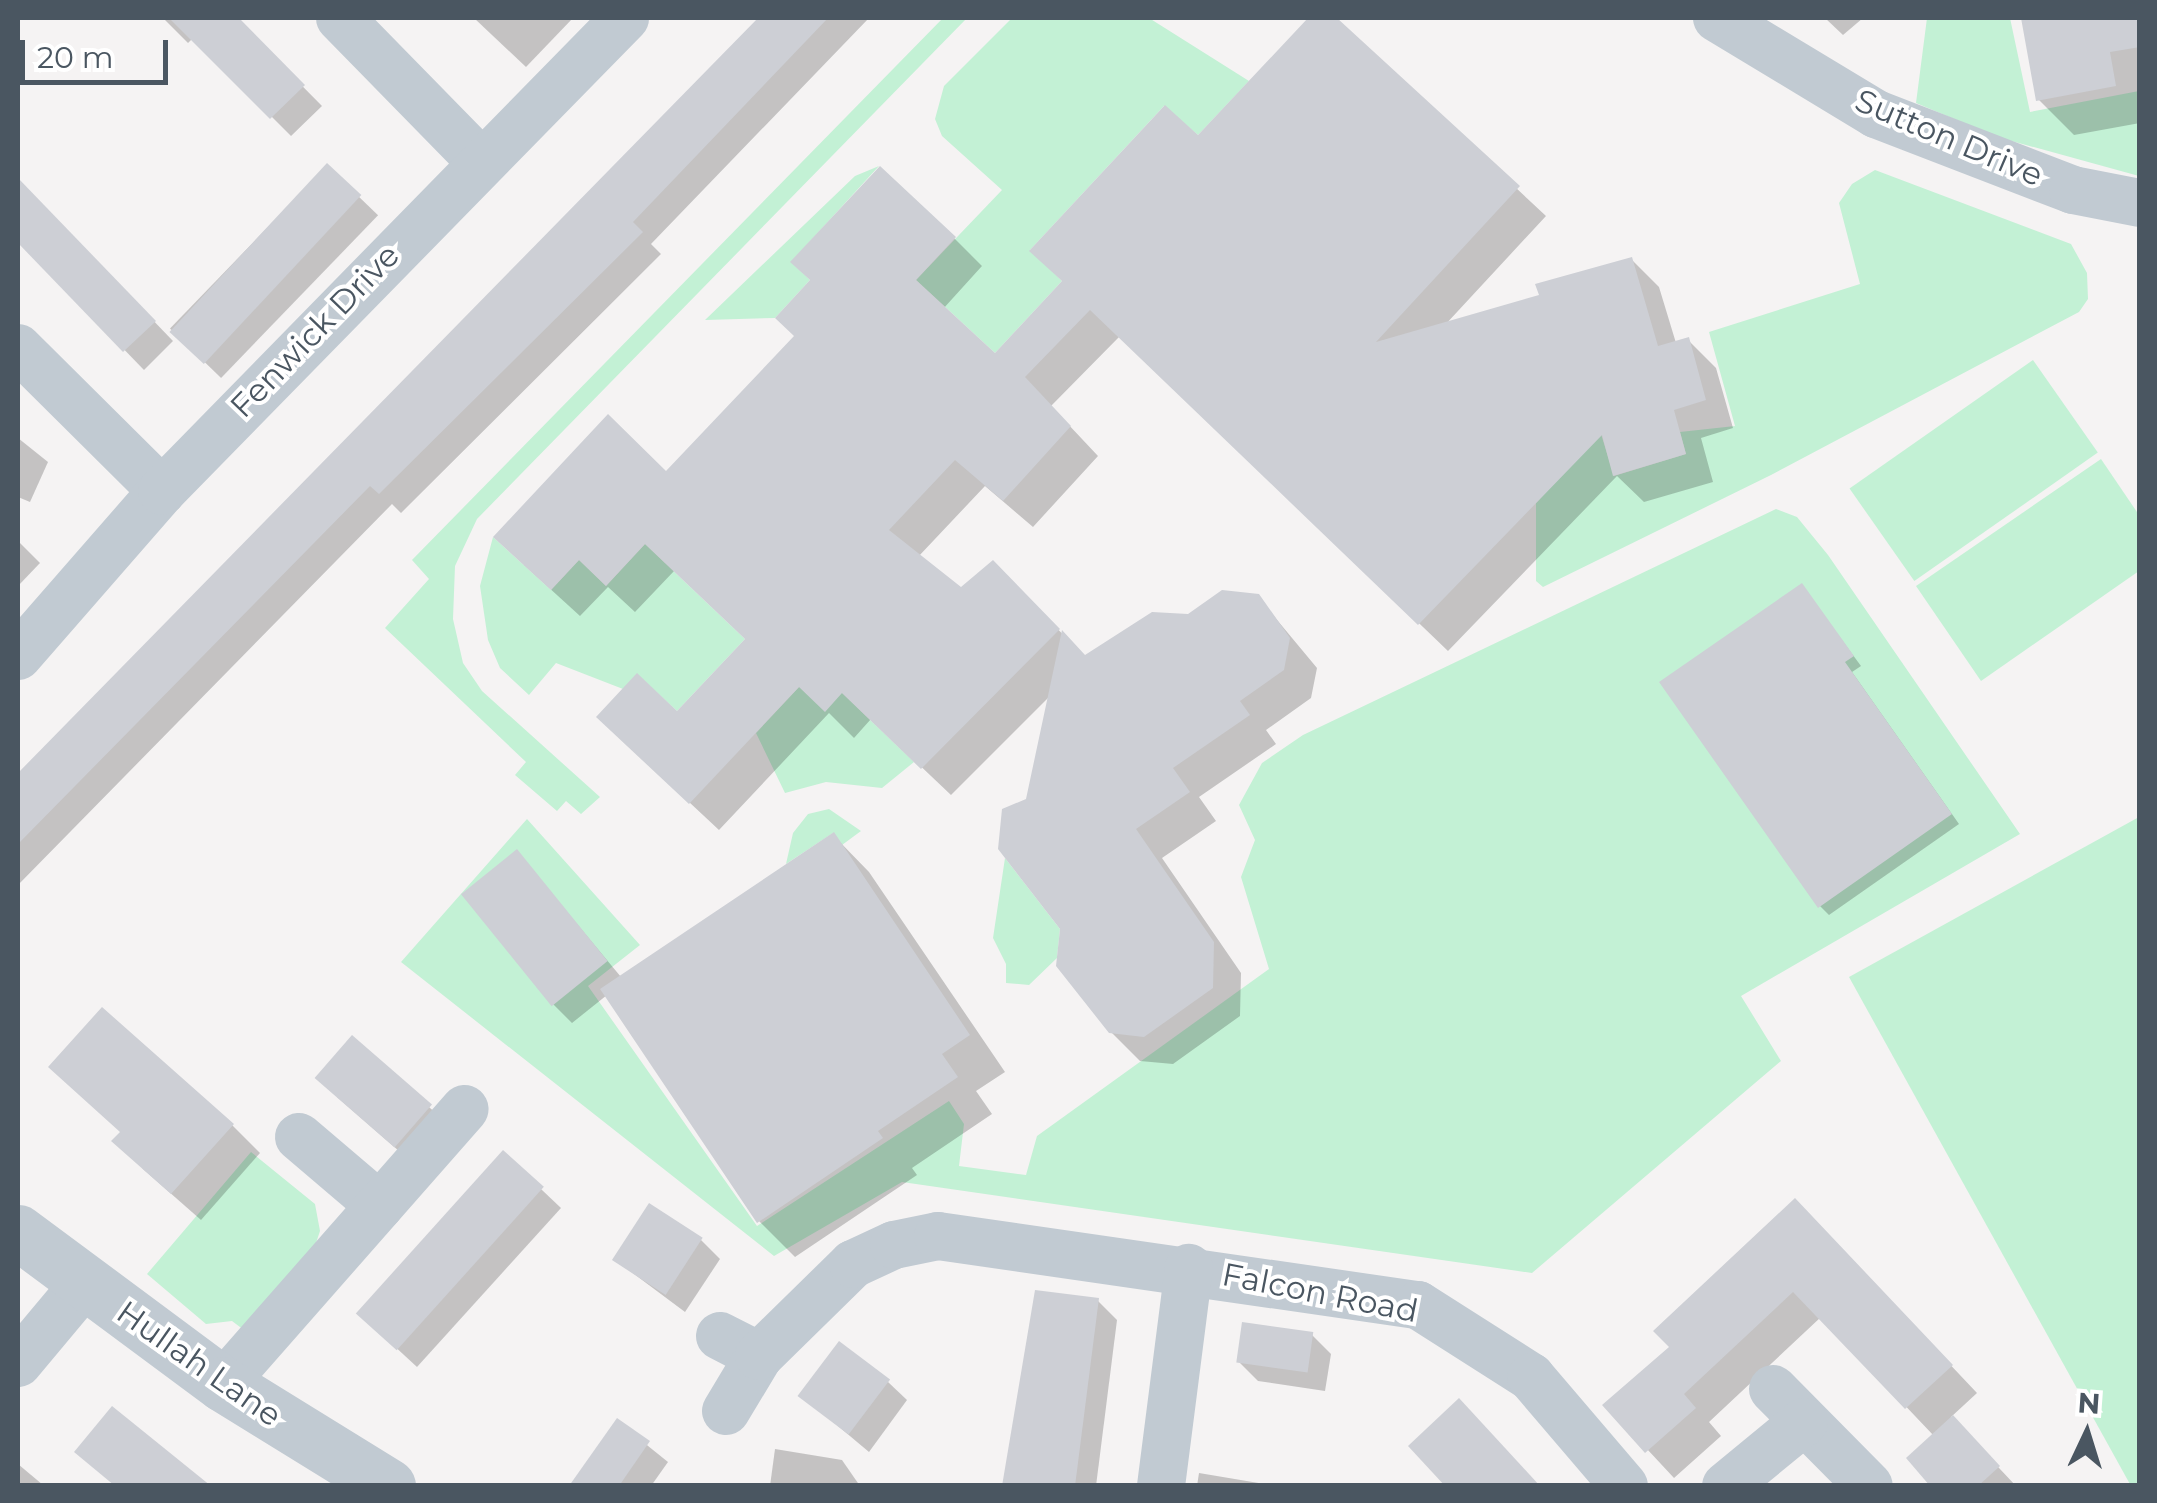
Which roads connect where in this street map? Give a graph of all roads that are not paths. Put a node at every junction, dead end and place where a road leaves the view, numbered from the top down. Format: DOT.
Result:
graph roads {
  1 [pos="340,18"];
  2 [pos="624,18"];
  3 [pos="1717,18"];
  4 [pos="479,160"];
  5 [pos="2140,203"];
  6 [pos="18,348"];
  7 [pos="162,492"];
  8 [pos="18,656"];
  9 [pos="465,1109"];
  10 [pos="298,1137"];
  11 [pos="380,1206"];
  12 [pos="18,1232"];
  13 [pos="1189,1268"];
  14 [pos="84,1284"];
  15 [pos="18,1363"];
  16 [pos="223,1384"];
  17 [pos="726,1411"];
  18 [pos="388,1486"];
  19 [pos="1161,1486"];
  20 [pos="1624,1486"];
  21 [pos="1726,1486"];
  22 [pos="1869,1486"];
  1 -- 4 [label="street"];
  2 -- 4 [label="street, Fenwick Drive"];
  3 -- 5 [label="street, Sutton Drive"];
  4 -- 7 [label="street, Fenwick Drive"];
  6 -- 7 [label="street"];
  7 -- 8 [label="street, Fenwick Drive"];
  9 -- 11 [label="street"];
  10 -- 11 [label="street"];
  11 -- 16 [label="street"];
  12 -- 14 [label="street, Hullah Lane"];
  13 -- 17 [label="street, Falcon Road"];
  13 -- 19 [label="street, Falcon Road"];
  13 -- 20 [label="street, Falcon Road"];
  14 -- 15 [label="street"];
  14 -- 16 [label="street, Hullah Lane"];
  16 -- 18 [label="street, Hullah Lane"];
  21 -- 22 [label="street"];
}
